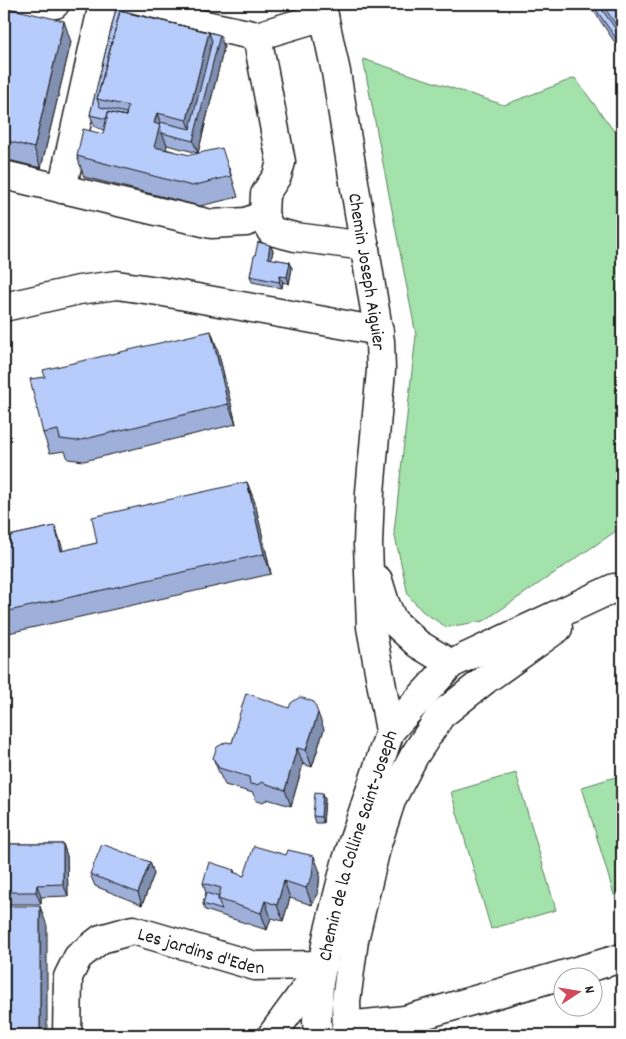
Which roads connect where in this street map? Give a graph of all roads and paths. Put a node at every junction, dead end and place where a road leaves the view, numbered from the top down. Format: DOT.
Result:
graph roads {
  1 [pos="55,4"];
  2 [pos="105,4"];
  3 [pos="4,5"];
  4 [pos="322,10"];
  5 [pos="256,36"];
  6 [pos="4,176"];
  7 [pos="62,189"];
  8 [pos="264,215"];
  9 [pos="365,246"];
  10 [pos="4,307"];
  11 [pos="379,331"];
  12 [pos="368,544"];
  13 [pos="618,585"];
  14 [pos="450,664"];
  15 [pos="447,710"];
  16 [pos="390,731"];
  17 [pos="622,958"];
  18 [pos="323,965"];
  19 [pos="277,1028"];
  20 [pos="331,1031"];
  21 [pos="68,1035"];
  1 -- 3 [label="street"];
  2 -- 5 [label="street"];
  2 -- 7 [label="street"];
  4 -- 5 [label="street"];
  4 -- 9 [label="street, Chemin Joseph Aiguier"];
  5 -- 8 [label="street"];
  6 -- 7 [label="street"];
  7 -- 8 [label="street"];
  8 -- 9 [label="street"];
  9 -- 11 [label="street, Chemin Joseph Aiguier"];
  10 -- 11 [label="street"];
  11 -- 12 [label="street, Chemin Joseph Aiguier"];
  12 -- 14 [label="street, Chemin Joseph Aiguier"];
  12 -- 16 [label="street, Chemin Joseph Aiguier"];
  13 -- 14 [label="street, Chemin de la Colline Saint-Joseph"];
  13 -- 15 [label="street, Chemin de la Colline Saint-Joseph"];
  14 -- 15 [label="street"];
  14 -- 16 [label="street, Chemin de la Colline Saint-Joseph"];
  15 -- 16 [label="street"];
  15 -- 20 [label="street, Chemin de la Colline Saint-Joseph"];
  16 -- 18 [label="street, Chemin de la Colline Saint-Joseph"];
  17 -- 20 [label="street"];
  18 -- 19 [label="street"];
  18 -- 20 [label="street, Chemin de la Colline Saint-Joseph"];
  18 -- 21 [label="street, Les jardins d'Eden"];
  19 -- 20 [label="street"];
}
